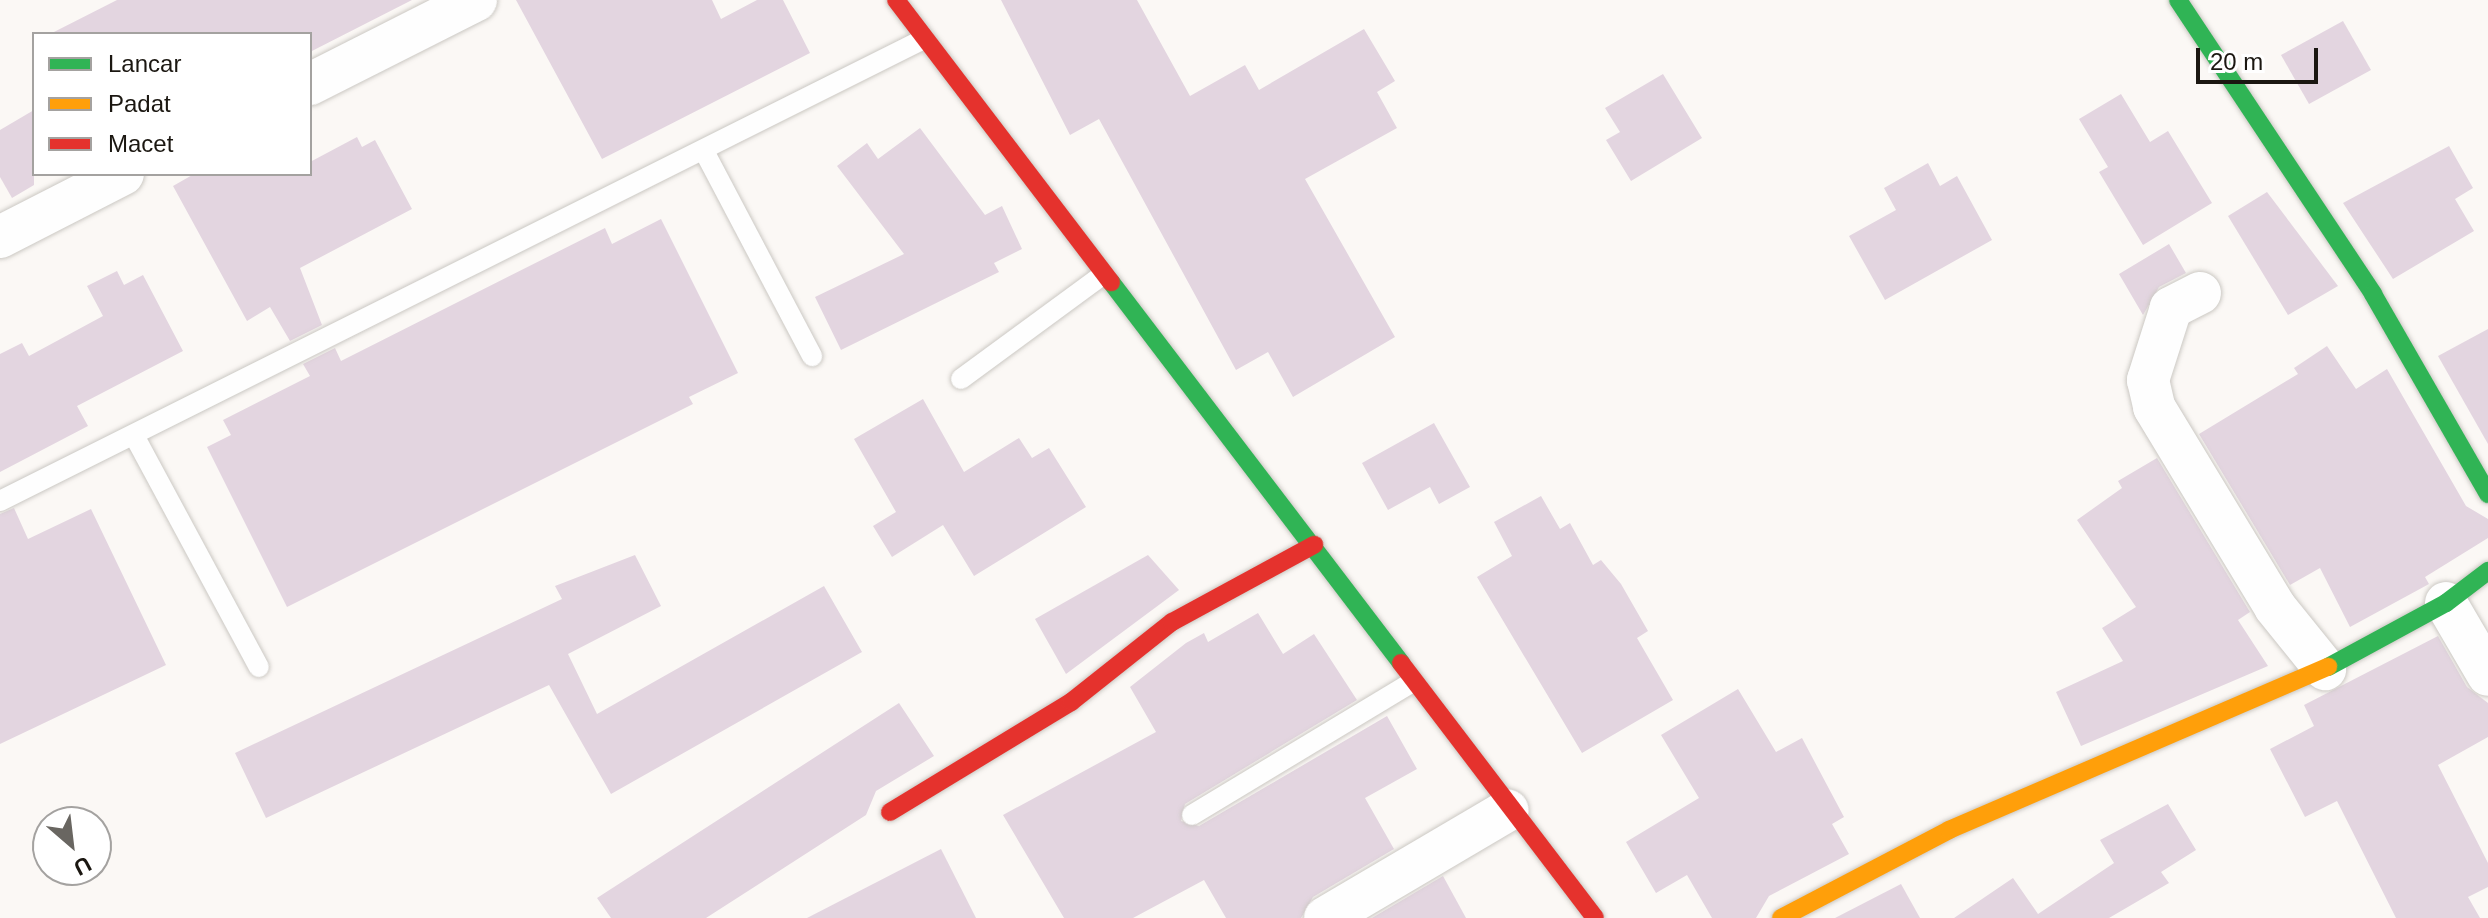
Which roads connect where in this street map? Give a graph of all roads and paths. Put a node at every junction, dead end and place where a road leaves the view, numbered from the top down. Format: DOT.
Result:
graph roads {
  1 [pos="476,0"];
  2 [pos="896,0"];
  3 [pos="2178,0"];
  4 [pos="922,40"];
  5 [pos="312,83"];
  6 [pos="704,151"];
  7 [pos="119,176"];
  8 [pos="0,237"];
  9 [pos="1100,277"];
  10 [pos="2200,293"];
  11 [pos="812,356"];
  12 [pos="961,379"];
  13 [pos="136,439"];
  14 [pos="2488,494"];
  15 [pos="0,501"];
  16 [pos="1314,545"];
  17 [pos="2488,571"];
  18 [pos="2446,603"];
  19 [pos="259,667"];
  20 [pos="2325,669"];
  21 [pos="2488,675"];
  22 [pos="1411,683"];
  23 [pos="1508,810"];
  24 [pos="890,812"];
  25 [pos="1192,815"];
  26 [pos="1325,918"];
  27 [pos="1595,918"];
  28 [pos="1781,918"];
  1 -- 5 [label="street"];
  2 -- 4 [label="street"];
  3 -- 14 [label="street"];
  4 -- 6 [label="lane"];
  4 -- 9 [label="street"];
  6 -- 11 [label="lane"];
  6 -- 13 [label="lane"];
  7 -- 8 [label="street"];
  9 -- 12 [label="lane"];
  9 -- 16 [label="street"];
  10 -- 20 [label="street"];
  13 -- 15 [label="lane"];
  13 -- 19 [label="lane"];
  16 -- 22 [label="street"];
  16 -- 24 [label="street"];
  17 -- 18 [label="street"];
  18 -- 20 [label="street"];
  18 -- 21 [label="street"];
  20 -- 28 [label="street"];
  22 -- 23 [label="street"];
  22 -- 25 [label="lane"];
  23 -- 26 [label="street"];
  23 -- 27 [label="street"];
}
